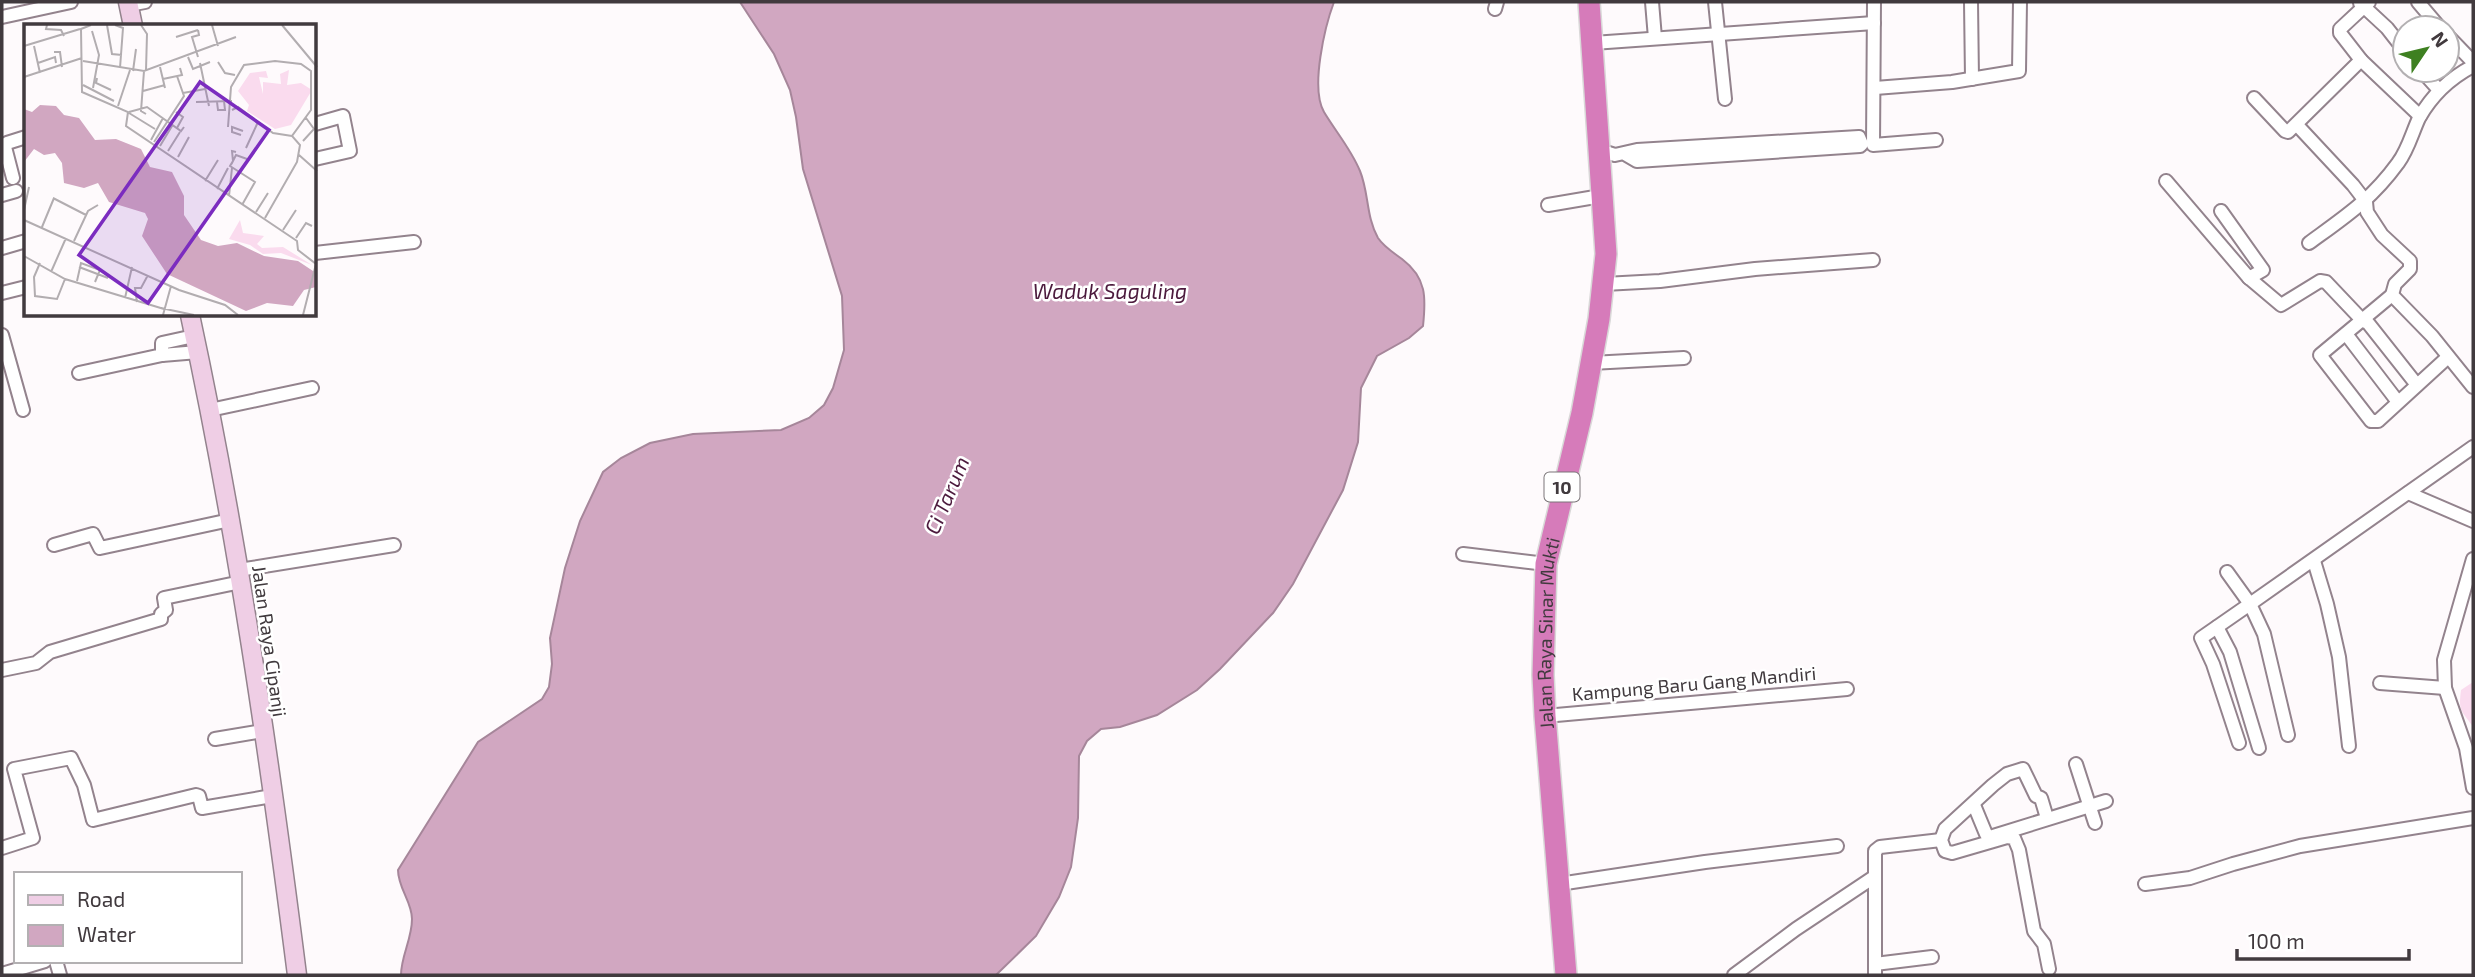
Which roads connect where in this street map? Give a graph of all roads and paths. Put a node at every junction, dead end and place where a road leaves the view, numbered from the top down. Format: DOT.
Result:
graph roads {
  1 [pos="71,2"];
  2 [pos="1590,2"];
  3 [pos="1652,2"];
  4 [pos="1716,2"];
  5 [pos="1874,2"];
  6 [pos="1971,2"];
  7 [pos="2020,2"];
  8 [pos="134,3"];
  9 [pos="2364,4"];
  10 [pos="2,17"];
  11 [pos="1874,23"];
  12 [pos="133,24"];
  13 [pos="1718,33"];
  14 [pos="2391,33"];
  15 [pos="1655,38"];
  16 [pos="1593,43"];
  17 [pos="2461,51"];
  18 [pos="2361,60"];
  19 [pos="2473,64"];
  20 [pos="1972,79"];
  21 [pos="2434,84"];
  22 [pos="1875,88"];
  23 [pos="2439,90"];
  24 [pos="2254,98"];
  25 [pos="1725,99"];
  26 [pos="2420,116"];
  27 [pos="317,123"];
  28 [pos="2297,125"];
  29 [pos="24,138"];
  30 [pos="1936,140"];
  31 [pos="1743,148"];
  32 [pos="1599,150"];
  33 [pos="317,159"];
  34 [pos="2166,181"];
  35 [pos="2,195"];
  36 [pos="1601,196"];
  37 [pos="2366,202"];
  38 [pos="1548,205"];
  39 [pos="2221,211"];
  40 [pos="24,242"];
  41 [pos="414,242"];
  42 [pos="2309,243"];
  43 [pos="2,248"];
  44 [pos="317,253"];
  45 [pos="1873,260"];
  46 [pos="2249,278"];
  47 [pos="1604,284"];
  48 [pos="24,288"];
  49 [pos="2,293"];
  50 [pos="2392,295"];
  51 [pos="190,317"];
  52 [pos="2363,321"];
  53 [pos="2346,334"];
  54 [pos="2,335"];
  55 [pos="196,344"];
  56 [pos="2448,357"];
  57 [pos="1684,358"];
  58 [pos="1591,363"];
  59 [pos="79,373"];
  60 [pos="2417,385"];
  61 [pos="2473,387"];
  62 [pos="312,388"];
  63 [pos="2398,402"];
  64 [pos="23,410"];
  65 [pos="210,410"];
  66 [pos="2473,447"];
  67 [pos="2408,492"];
  68 [pos="230,520"];
  69 [pos="2473,521"];
  70 [pos="54,545"];
  71 [pos="394,545"];
  72 [pos="1463,554"];
  73 [pos="2473,559"];
  74 [pos="2314,561"];
  75 [pos="1546,564"];
  76 [pos="2227,572"];
  77 [pos="240,576"];
  78 [pos="2250,604"];
  79 [pos="2217,627"];
  80 [pos="2,670"];
  81 [pos="2380,683"];
  82 [pos="2445,688"];
  83 [pos="1847,689"];
  84 [pos="1545,716"];
  85 [pos="262,732"];
  86 [pos="2288,735"];
  87 [pos="215,739"];
  88 [pos="2239,743"];
  89 [pos="2349,746"];
  90 [pos="2259,748"];
  91 [pos="2076,764"];
  92 [pos="2473,788"];
  93 [pos="272,796"];
  94 [pos="2106,801"];
  95 [pos="1974,805"];
  96 [pos="2089,805"];
  97 [pos="2047,818"];
  98 [pos="2473,818"];
  99 [pos="2095,823"];
  100 [pos="1941,840"];
  101 [pos="1837,846"];
  102 [pos="2,848"];
  103 [pos="1874,877"];
  104 [pos="1559,884"];
  105 [pos="2145,884"];
  106 [pos="1932,957"];
  107 [pos="40,963"];
  108 [pos="2049,969"];
  109 [pos="1875,970"];
  110 [pos="2,975"];
  111 [pos="297,975"];
  112 [pos="1566,975"];
  113 [pos="1734,975"];
  1 -- 10 [label="street"];
  2 -- 16 [label="highway, Jalan Raya Sinar Mukti / 10"];
  3 -- 15 [label="street"];
  4 -- 13 [label="street"];
  5 -- 11 [label="street"];
  6 -- 20 [label="street"];
  7 -- 20 [label="street"];
  8 -- 12 [label="main road"];
  9 -- 14 [label="street"];
  9 -- 18 [label="street"];
  11 -- 13 [label="street"];
  11 -- 22 [label="street"];
  13 -- 15 [label="street"];
  13 -- 25 [label="street"];
  15 -- 16 [label="street"];
  16 -- 32 [label="highway, Jalan Raya Sinar Mukti / 10"];
  17 -- 19 [label="street"];
  18 -- 26 [label="street"];
  18 -- 28 [label="street"];
  19 -- 23 [label="street"];
  20 -- 22 [label="street"];
  21 -- 23 [label="street"];
  22 -- 30 [label="street"];
  23 -- 26 [label="street"];
  24 -- 28 [label="street"];
  26 -- 37 [label="street"];
  27 -- 33 [label="street"];
  28 -- 37 [label="street"];
  29 -- 35 [label="street"];
  31 -- 31 [label="street"];
  31 -- 32 [label="street"];
  32 -- 36 [label="highway, Jalan Raya Sinar Mukti / 10"];
  34 -- 46 [label="street"];
  36 -- 38 [label="street"];
  36 -- 47 [label="highway, Jalan Raya Sinar Mukti / 10"];
  37 -- 42 [label="street"];
  37 -- 50 [label="street"];
  39 -- 46 [label="street"];
  40 -- 43 [label="street"];
  41 -- 44 [label="street"];
  45 -- 47 [label="street"];
  46 -- 52 [label="street"];
  47 -- 58 [label="highway, Jalan Raya Sinar Mukti / 10"];
  48 -- 49 [label="street"];
  50 -- 52 [label="street"];
  50 -- 56 [label="street"];
  51 -- 55 [label="main road, Jalan Raya Cipanji"];
  52 -- 53 [label="street"];
  52 -- 60 [label="street"];
  53 -- 63 [label="street"];
  53 -- 63 [label="street"];
  54 -- 64 [label="street"];
  55 -- 59 [label="street"];
  55 -- 65 [label="main road, Jalan Raya Cipanji"];
  56 -- 60 [label="street"];
  56 -- 61 [label="street"];
  57 -- 58 [label="street"];
  58 -- 75 [label="highway, Jalan Raya Sinar Mukti / 10"];
  60 -- 63 [label="street"];
  62 -- 65 [label="street"];
  65 -- 68 [label="main road, Jalan Raya Cipanji"];
  66 -- 67 [label="street"];
  67 -- 69 [label="street"];
  67 -- 74 [label="street"];
  68 -- 70 [label="street"];
  68 -- 77 [label="main road, Jalan Raya Cipanji"];
  71 -- 77 [label="street"];
  72 -- 75 [label="street"];
  73 -- 82 [label="street"];
  74 -- 78 [label="street"];
  74 -- 89 [label="street"];
  75 -- 84 [label="highway, Jalan Raya Sinar Mukti / 10"];
  76 -- 78 [label="street"];
  77 -- 80 [label="street"];
  77 -- 85 [label="main road, Jalan Raya Cipanji"];
  78 -- 79 [label="street"];
  78 -- 86 [label="street"];
  79 -- 88 [label="street"];
  79 -- 90 [label="street"];
  81 -- 82 [label="street"];
  82 -- 92 [label="street"];
  83 -- 84 [label="street, Kampung Baru Gang Mandiri"];
  84 -- 104 [label="highway, Jalan Raya Sinar Mukti / 10"];
  85 -- 87 [label="street"];
  85 -- 93 [label="main road, Jalan Raya Cipanji"];
  91 -- 96 [label="street"];
  93 -- 102 [label="street"];
  93 -- 111 [label="main road, Jalan Raya Cipanji"];
  94 -- 96 [label="street"];
  95 -- 97 [label="street"];
  95 -- 97 [label="street"];
  95 -- 100 [label="street"];
  96 -- 97 [label="street"];
  96 -- 99 [label="street"];
  98 -- 105 [label="street"];
  100 -- 103 [label="street"];
  100 -- 108 [label="street"];
  101 -- 104 [label="street"];
  103 -- 109 [label="street"];
  103 -- 113 [label="street"];
  104 -- 112 [label="highway, Jalan Raya Sinar Mukti / 10"];
  106 -- 109 [label="street"];
  107 -- 110 [label="street"];
}
